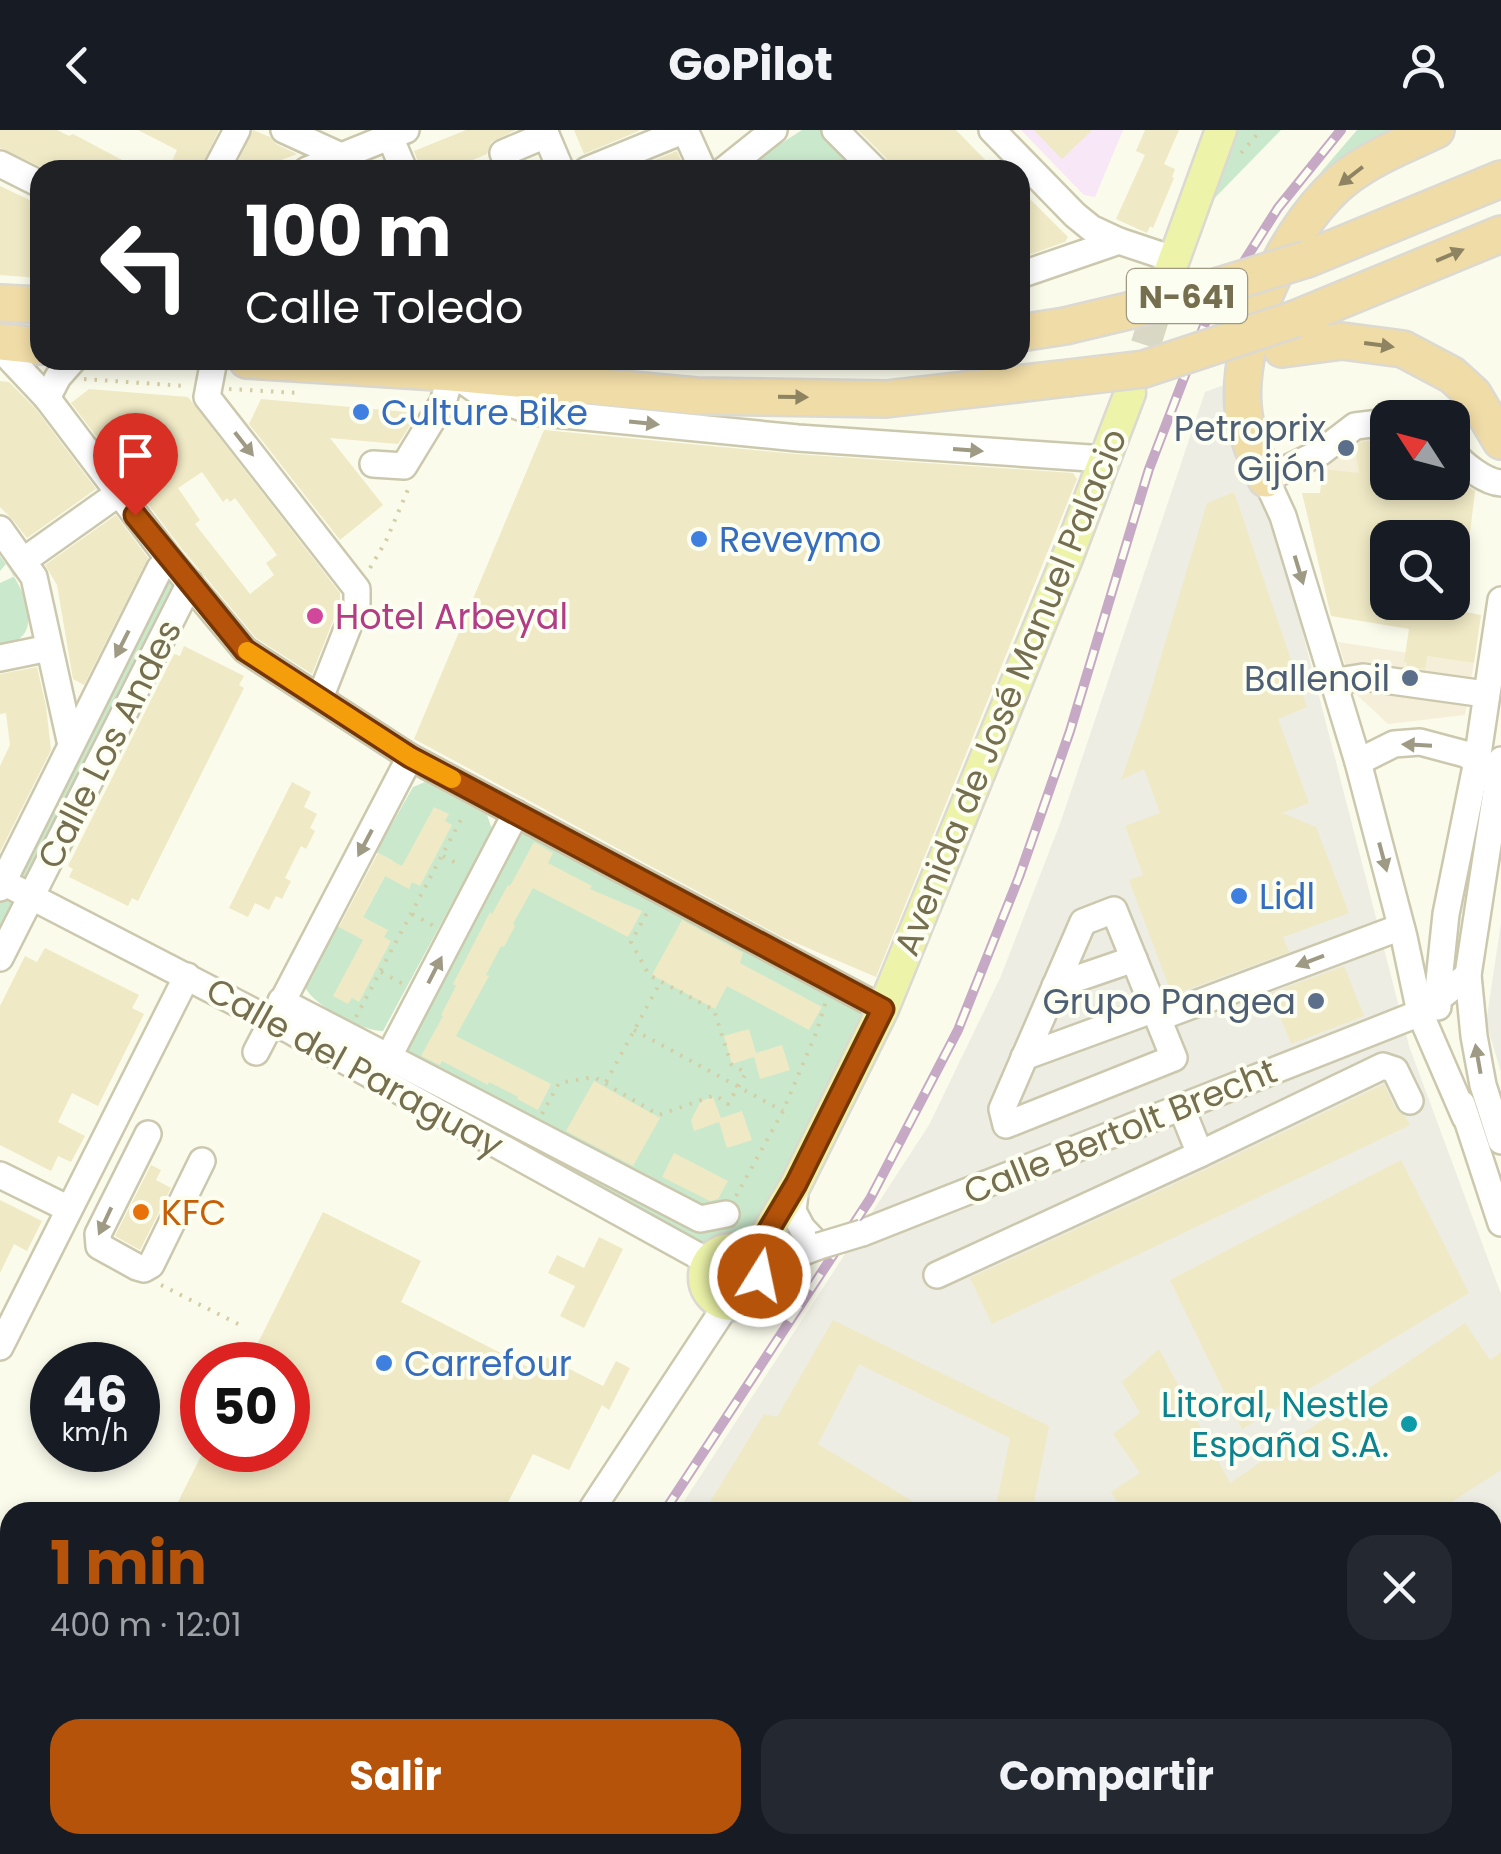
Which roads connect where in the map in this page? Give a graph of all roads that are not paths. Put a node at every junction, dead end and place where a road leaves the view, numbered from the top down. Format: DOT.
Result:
graph roads {
  1 [pos="237,130"];
  2 [pos="284,130"];
  3 [pos="574,130"];
  4 [pos="685,130"];
  5 [pos="774,130"];
  6 [pos="835,130"];
  7 [pos="992,130"];
  8 [pos="1221,130"];
  9 [pos="1436,130"];
  10 [pos="398,133"];
  11 [pos="546,135"];
  12 [pos="341,156"];
  13 [pos="221,160"];
  14 [pos="331,160"];
  15 [pos="402,160"];
  16 [pos="506,160"];
  17 [pos="557,160"];
  18 [pos="612,160"];
  19 [pos="698,160"];
  20 [pos="736,160"];
  21 [pos="866,160"];
  22 [pos="1021,160"];
  23 [pos="0,164"];
  24 [pos="1030,169"];
  25 [pos="30,179"];
  26 [pos="1501,179"];
  27 [pos="1501,234"];
  28 [pos="1118,241"];
  29 [pos="1170,268"];
  30 [pos="1030,272"];
  31 [pos="0,303"];
  32 [pos="30,304"];
  33 [pos="1030,331"];
  34 [pos="1289,334"];
  35 [pos="0,345"];
  36 [pos="30,346"];
  37 [pos="64,370"];
  38 [pos="212,370"];
  39 [pos="405,370"];
  40 [pos="452,373"];
  41 [pos="1137,381"];
  42 [pos="47,398"];
  43 [pos="1370,424"];
  44 [pos="1501,442"];
  45 [pos="1105,459"];
  46 [pos="373,464"];
  47 [pos="1470,468"];
  48 [pos="1266,478"];
  49 [pos="1501,483"];
  50 [pos="119,494"];
  51 [pos="0,529"];
  52 [pos="169,558"];
  53 [pos="23,561"];
  54 [pos="190,583"];
  55 [pos="1501,600"];
  56 [pos="49,648"];
  57 [pos="0,658"];
  58 [pos="1332,682"];
  59 [pos="1485,694"];
  60 [pos="320,698"];
  61 [pos="71,745"];
  62 [pos="410,757"];
  63 [pos="1489,760"];
  64 [pos="1358,762"];
  65 [pos="516,813"];
  66 [pos="1,882"];
  67 [pos="32,896"];
  68 [pos="1401,927"];
  69 [pos="0,958"];
  70 [pos="1134,959"];
  71 [pos="1468,975"];
  72 [pos="187,976"];
  73 [pos="1055,986"];
  74 [pos="1428,1006"];
  75 [pos="883,1009"];
  76 [pos="276,1011"];
  77 [pos="1156,1014"];
  78 [pos="256,1052"];
  79 [pos="389,1056"];
  80 [pos="1024,1058"];
  81 [pos="1410,1101"];
  82 [pos="1181,1107"];
  83 [pos="148,1134"];
  84 [pos="1501,1141"];
  85 [pos="1200,1154"];
  86 [pos="202,1161"];
  87 [pos="0,1175"];
  88 [pos="796,1184"];
  89 [pos="69,1209"];
  90 [pos="726,1214"];
  91 [pos="1501,1223"];
  92 [pos="819,1246"];
  93 [pos="709,1262"];
  94 [pos="756,1263"];
  95 [pos="938,1274"];
  96 [pos="727,1304"];
  97 [pos="0,1347"];
  98 [pos="597,1502"];
  1 -- 13 [label="street"];
  2 -- 12 [label="street"];
  3 -- 11 [label="street"];
  4 -- 18 [label="street"];
  4 -- 19 [label="street"];
  5 -- 20 [label="street"];
  6 -- 21 [label="street"];
  7 -- 22 [label="street"];
  8 -- 29 [label="main road"];
  9 -- 48 [label="highway, one-way"];
  10 -- 12 [label="street"];
  10 -- 15 [label="street"];
  11 -- 16 [label="street"];
  11 -- 17 [label="street"];
  12 -- 14 [label="street"];
  23 -- 25 [label="street"];
  24 -- 28 [label="street"];
  26 -- 33 [label="highway, N-641, bridge"];
  34 -- 27 [label="highway, N-641, one-way"];
  28 -- 29 [label="street"];
  28 -- 30 [label="street"];
  31 -- 32 [label="highway"];
  34 -- 41 [label="highway, N-641, bridge"];
  34 -- 44 [label="highway, one-way"];
  35 -- 36 [label="highway"];
  35 -- 42 [label="street"];
  37 -- 42 [label="street"];
  38 -- 60 [label="street, one-way"];
  39 -- 40 [label="highway, N-641"];
  40 -- 41 [label="highway, N-641, one-way, bridge"];
  40 -- 45 [label="street, one-way"];
  40 -- 46 [label="street"];
  41 -- 45 [label="main road, Avenida de José Manuel Palacio"];
  42 -- 50 [label="street"];
  43 -- 48 [label="street"];
  45 -- 75 [label="main road, Avenida de José Manuel Palacio"];
  47 -- 49 [label="street"];
  48 -- 58 [label="street, one-way"];
  50 -- 52 [label="street"];
  50 -- 53 [label="street"];
  51 -- 53 [label="street"];
  52 -- 54 [label="street"];
  52 -- 61 [label="street, Calle Los Andes, one-way"];
  53 -- 56 [label="street"];
  54 -- 60 [label="street"];
  54 -- 67 [label="street, Calle Los Andes"];
  55 -- 59 [label="street"];
  56 -- 57 [label="street"];
  56 -- 61 [label="street"];
  58 -- 59 [label="street"];
  58 -- 64 [label="street"];
  59 -- 63 [label="street"];
  60 -- 62 [label="street"];
  61 -- 66 [label="street, Calle Los Andes"];
  62 -- 65 [label="street"];
  62 -- 76 [label="street, one-way"];
  63 -- 64 [label="street, one-way"];
  63 -- 71 [label="street"];
  63 -- 74 [label="street"];
  64 -- 68 [label="street, one-way"];
  65 -- 75 [label="street"];
  79 -- 65 [label="street, one-way"];
  66 -- 67 [label="street, Calle del Paraguay"];
  67 -- 69 [label="street, Calle Los Andes"];
  67 -- 72 [label="street, Calle del Paraguay"];
  68 -- 74 [label="street"];
  68 -- 77 [label="street, one-way"];
  70 -- 73 [label="street"];
  70 -- 73 [label="street"];
  70 -- 77 [label="street"];
  71 -- 74 [label="street, Calle Bertolt Brecht"];
  84 -- 71 [label="street, one-way"];
  72 -- 76 [label="street, Calle del Paraguay"];
  72 -- 89 [label="street"];
  73 -- 80 [label="street"];
  74 -- 82 [label="street, Calle Bertolt Brecht"];
  74 -- 91 [label="street"];
  75 -- 88 [label="main road, Avenida de José Manuel Palacio"];
  76 -- 78 [label="street"];
  76 -- 79 [label="street, Calle del Paraguay"];
  76 -- 93 [label="street, Calle del Paraguay"];
  77 -- 80 [label="street"];
  77 -- 80 [label="street"];
  79 -- 90 [label="street, Calle del Paraguay"];
  81 -- 85 [label="street"];
  82 -- 85 [label="street"];
  82 -- 92 [label="street, Calle Bertolt Brecht, bridge"];
  83 -- 86 [label="street, one-way"];
  85 -- 95 [label="street"];
  87 -- 89 [label="street"];
  88 -- 92 [label="street"];
  88 -- 94 [label="main road, Avenida de José Manuel Palacio"];
  89 -- 97 [label="street"];
  92 -- 94 [label="street, Calle Bertolt Brecht"];
  93 -- 94 [label="main road"];
  93 -- 96 [label="main road"];
  94 -- 96 [label="main road"];
  96 -- 98 [label="street"];
}
